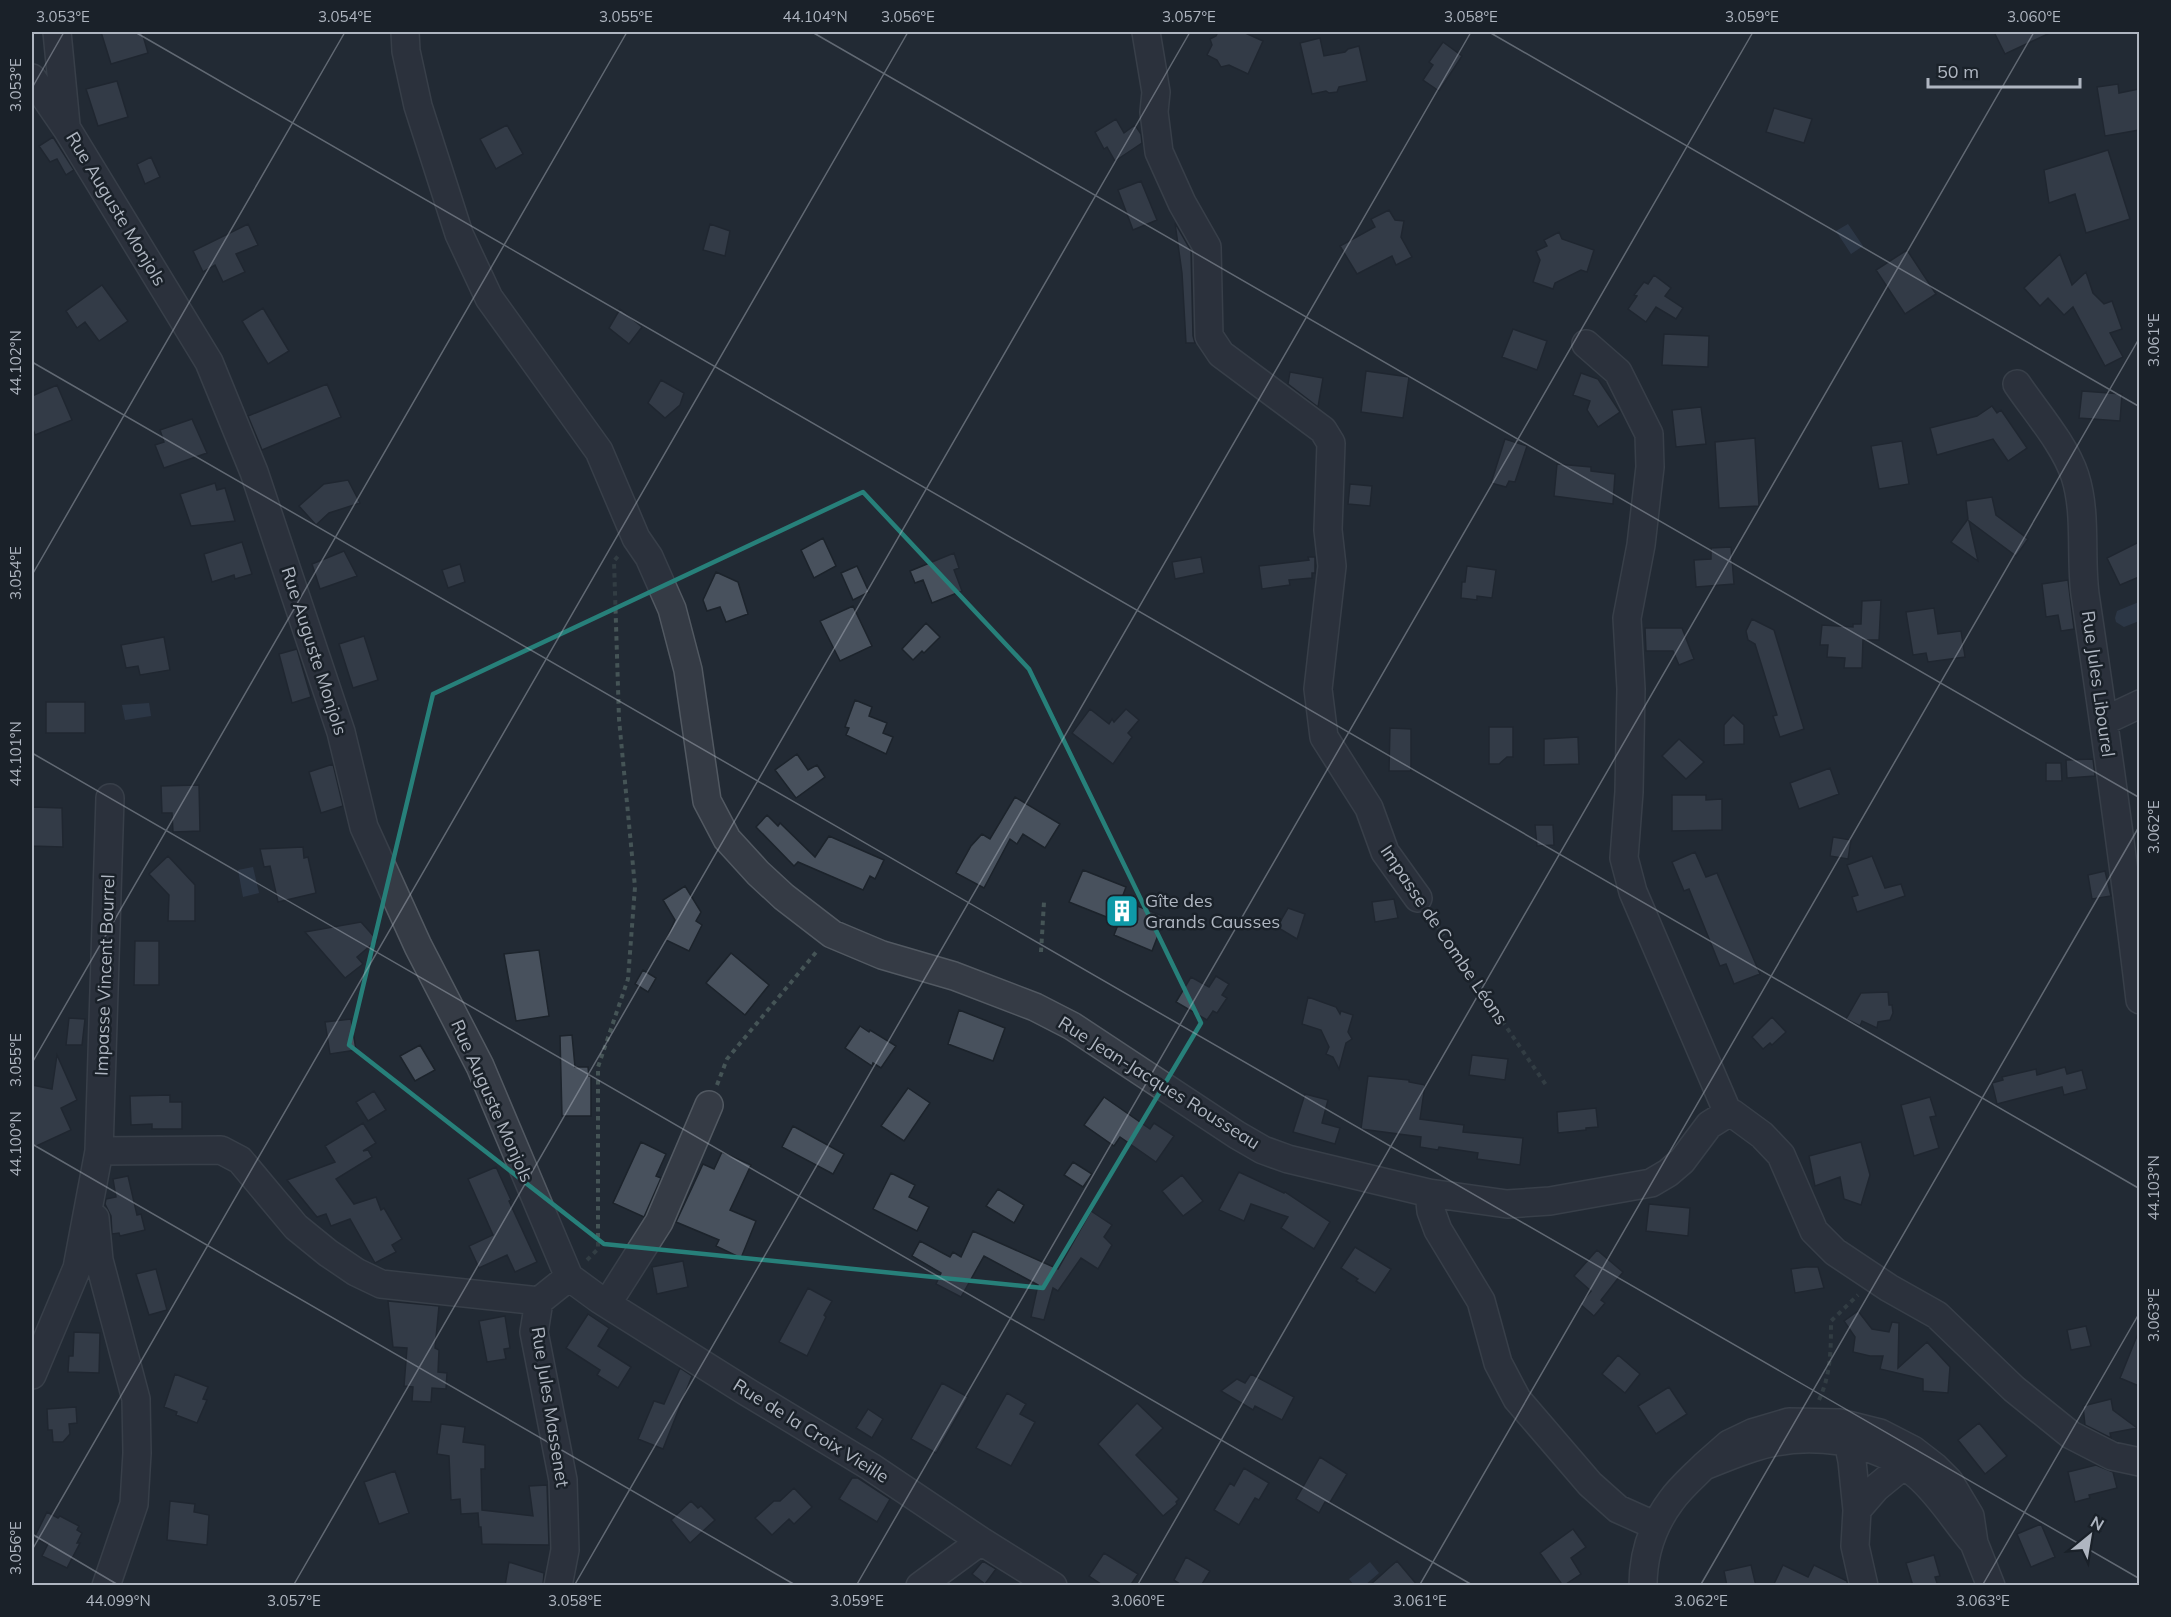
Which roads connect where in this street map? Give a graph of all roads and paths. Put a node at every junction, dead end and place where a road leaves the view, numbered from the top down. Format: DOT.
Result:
graph roads {
  1 [pos="57,32"];
  2 [pos="405,32"];
  3 [pos="1146,32"];
  4 [pos="32,78"];
  5 [pos="67,129"];
  6 [pos="1586,344"];
  7 [pos="2017,384"];
  8 [pos="636,538"];
  9 [pos="2139,704"];
  10 [pos="2104,721"];
  11 [pos="110,798"];
  12 [pos="1418,898"];
  13 [pos="1044,902"];
  14 [pos="832,934"];
  15 [pos="1041,952"];
  16 [pos="2139,1000"];
  17 [pos="1546,1085"];
  18 [pos="709,1105"];
  19 [pos="1728,1113"];
  20 [pos="99,1151"];
  21 [pos="93,1190"];
  22 [pos="1429,1193"];
  23 [pos="569,1277"];
  24 [pos="1889,1288"];
  25 [pos="539,1300"];
  26 [pos="607,1304"];
  27 [pos="32,1375"];
  28 [pos="1809,1423"];
  29 [pos="1848,1442"];
  30 [pos="2139,1462"];
  31 [pos="1904,1465"];
  32 [pos="1704,1466"];
  33 [pos="1857,1510"];
  34 [pos="1656,1527"];
  35 [pos="981,1541"];
  36 [pos="1974,1543"];
  37 [pos="106,1586"];
  38 [pos="558,1586"];
  39 [pos="920,1586"];
  40 [pos="1053,1586"];
  41 [pos="1643,1586"];
  42 [pos="1864,1586"];
  43 [pos="1991,1586"];
  1 -- 5 [label="street, Rue Auguste Monjols"];
  2 -- 8 [label="street, Rue Jean-Jacques Rousseau"];
  3 -- 12 [label="street, Impasse de Combe Léons"];
  4 -- 5 [label="street"];
  5 -- 23 [label="street, Rue Auguste Monjols"];
  6 -- 19 [label="street"];
  7 -- 10 [label="street, Rue Jules Libourel"];
  8 -- 14 [label="street, Rue Jean-Jacques Rousseau"];
  8 -- 23 [label="path"];
  9 -- 10 [label="street"];
  10 -- 16 [label="street, Rue Jules Libourel"];
  11 -- 20 [label="street, Impasse Vincent Bourrel"];
  12 -- 17 [label="path, Impasse de Combe Léons"];
  13 -- 15 [label="path"];
  14 -- 18 [label="path"];
  14 -- 22 [label="street, Rue Jean-Jacques Rousseau"];
  18 -- 26 [label="street"];
  19 -- 22 [label="street, Rue Jean-Jacques Rousseau"];
  19 -- 24 [label="street"];
  20 -- 21 [label="street, Impasse Vincent Bourrel"];
  20 -- 25 [label="street"];
  21 -- 27 [label="street"];
  21 -- 37 [label="street"];
  22 -- 34 [label="street"];
  23 -- 25 [label="street"];
  23 -- 26 [label="street, Rue de la Croix Vieille"];
  24 -- 28 [label="path"];
  24 -- 30 [label="street"];
  25 -- 38 [label="street, Rue Jules Massenet"];
  26 -- 35 [label="street, Rue de la Croix Vieille"];
  28 -- 32 [label="street"];
  28 -- 36 [label="street"];
  29 -- 31 [label="street"];
  29 -- 32 [label="street"];
  29 -- 33 [label="street"];
  31 -- 33 [label="street"];
  31 -- 36 [label="street"];
  32 -- 34 [label="street"];
  33 -- 42 [label="street"];
  34 -- 41 [label="street"];
  35 -- 39 [label="street"];
  35 -- 40 [label="street, Rue de la Croix Vieille"];
  36 -- 43 [label="street"];
}
